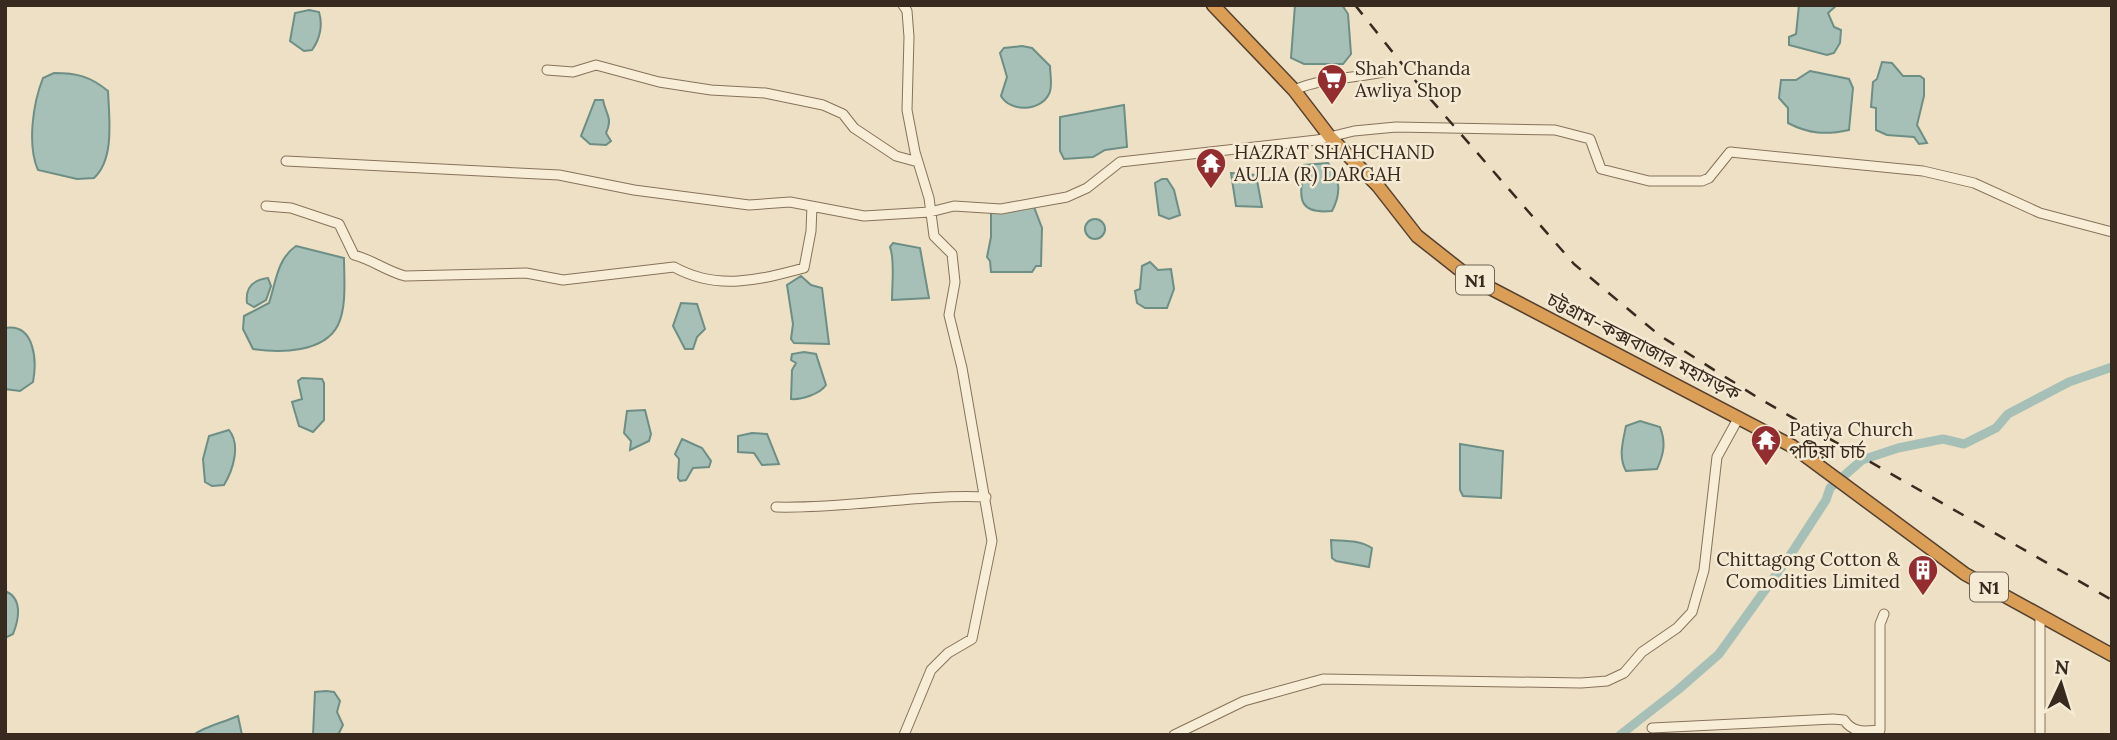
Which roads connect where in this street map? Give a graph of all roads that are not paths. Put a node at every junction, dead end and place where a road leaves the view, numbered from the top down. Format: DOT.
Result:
graph roads {
  1 [pos="902,5"];
  2 [pos="1213,5"];
  3 [pos="547,70"];
  4 [pos="1392,70"];
  5 [pos="1294,90"];
  6 [pos="1330,136"];
  7 [pos="286,161"];
  8 [pos="918,162"];
  9 [pos="266,206"];
  10 [pos="812,206"];
  11 [pos="930,212"];
  12 [pos="2112,232"];
  13 [pos="1739,416"];
  14 [pos="986,498"];
  15 [pos="776,507"];
  16 [pos="1884,614"];
  17 [pos="2040,616"];
  18 [pos="2112,654"];
  19 [pos="1652,728"];
  20 [pos="1880,732"];
  21 [pos="904,735"];
  22 [pos="1174,735"];
  23 [pos="2040,735"];
  1 -- 8 [label="street"];
  2 -- 5 [label="highway, চট্টগ্রাম-কক্সবাজার মহাসড়ক / N1"];
  3 -- 8 [label="street"];
  4 -- 5 [label="street"];
  5 -- 6 [label="highway, চট্টগ্রাম-কক্সবাজার মহাসড়ক / N1"];
  6 -- 11 [label="street"];
  6 -- 12 [label="street"];
  6 -- 13 [label="highway, চট্টগ্রাম-কক্সবাজার মহাসড়ক / N1"];
  7 -- 10 [label="street"];
  8 -- 11 [label="street"];
  9 -- 10 [label="street"];
  10 -- 11 [label="street"];
  11 -- 14 [label="street"];
  13 -- 17 [label="highway, চট্টগ্রাম-কক্সবাজার মহাসড়ক / N1"];
  13 -- 22 [label="street"];
  14 -- 15 [label="street"];
  14 -- 21 [label="street"];
  16 -- 20 [label="street"];
  17 -- 18 [label="highway, চট্টগ্রাম-কক্সবাজার মহাসড়ক / N1"];
  17 -- 23 [label="street"];
  19 -- 20 [label="street"];
}
